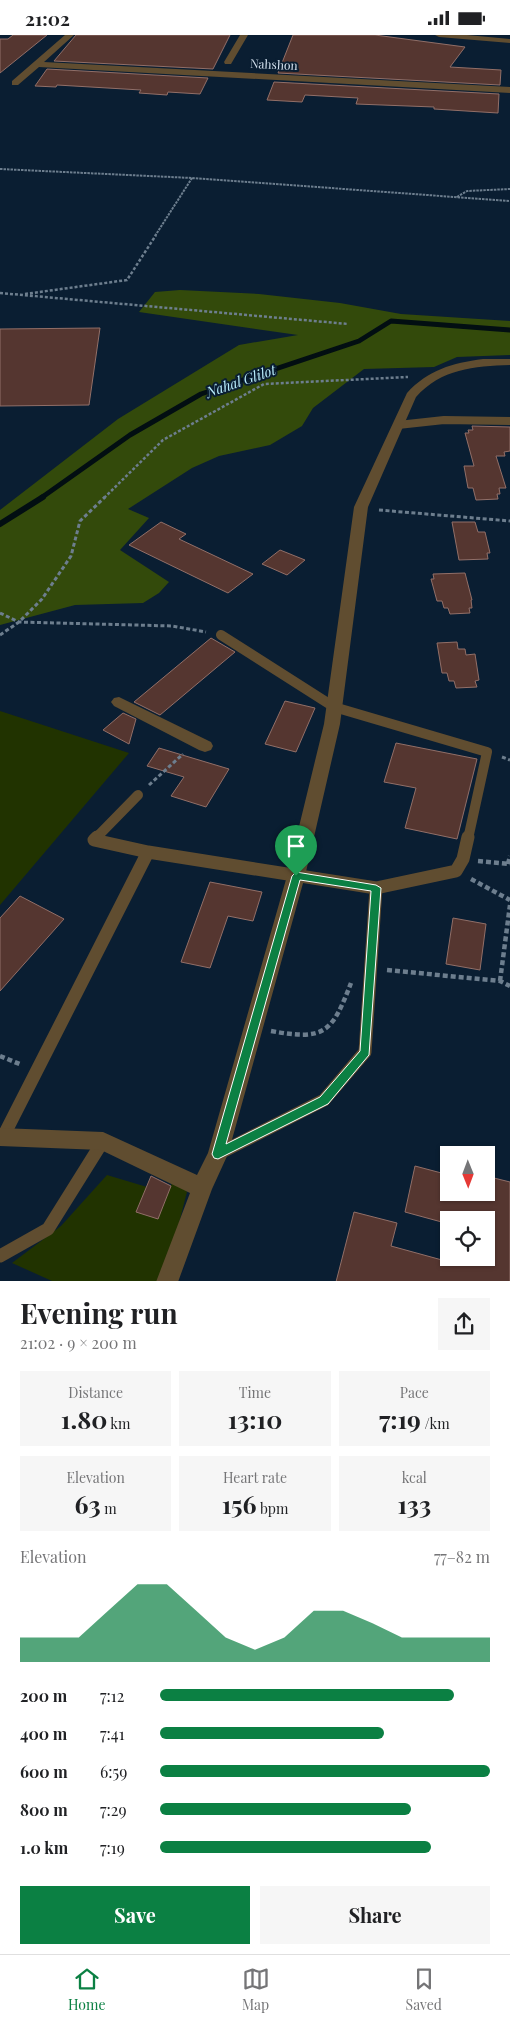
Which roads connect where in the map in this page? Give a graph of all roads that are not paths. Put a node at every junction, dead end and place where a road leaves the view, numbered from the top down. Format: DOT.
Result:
graph roads {
  1 [pos="70,35"];
  2 [pos="244,35"];
  3 [pos="439,35"];
  4 [pos="510,41"];
  5 [pos="228,62"];
  6 [pos="37,64"];
  7 [pos="15,83"];
  8 [pos="510,90"];
  9 [pos="510,362"];
  10 [pos="510,421"];
  11 [pos="398,425"];
  12 [pos="221,635"];
  13 [pos="119,702"];
  14 [pos="334,707"];
  15 [pos="201,744"];
  16 [pos="138,795"];
  17 [pos="148,852"];
  18 [pos="296,876"];
  19 [pos="376,888"];
  20 [pos="2,1137"];
  21 [pos="103,1141"];
  22 [pos="218,1154"];
  23 [pos="202,1188"];
  24 [pos="0,1257"];
  25 [pos="167,1281"];
  1 -- 6 [label="street"];
  2 -- 5 [label="street"];
  3 -- 4 [label="street"];
  6 -- 7 [label="street"];
  6 -- 8 [label="street, Nahshon"];
  9 -- 11 [label="street"];
  10 -- 11 [label="lane"];
  11 -- 14 [label="street"];
  12 -- 14 [label="lane"];
  13 -- 15 [label="street"];
  14 -- 18 [label="street"];
  14 -- 19 [label="lane"];
  16 -- 17 [label="lane"];
  17 -- 18 [label="lane"];
  17 -- 20 [label="lane"];
  18 -- 19 [label="lane"];
  18 -- 22 [label="street"];
  19 -- 22 [label="lane"];
  20 -- 21 [label="street"];
  21 -- 23 [label="street"];
  21 -- 24 [label="lane"];
  22 -- 23 [label="street"];
  23 -- 25 [label="street"];
}
